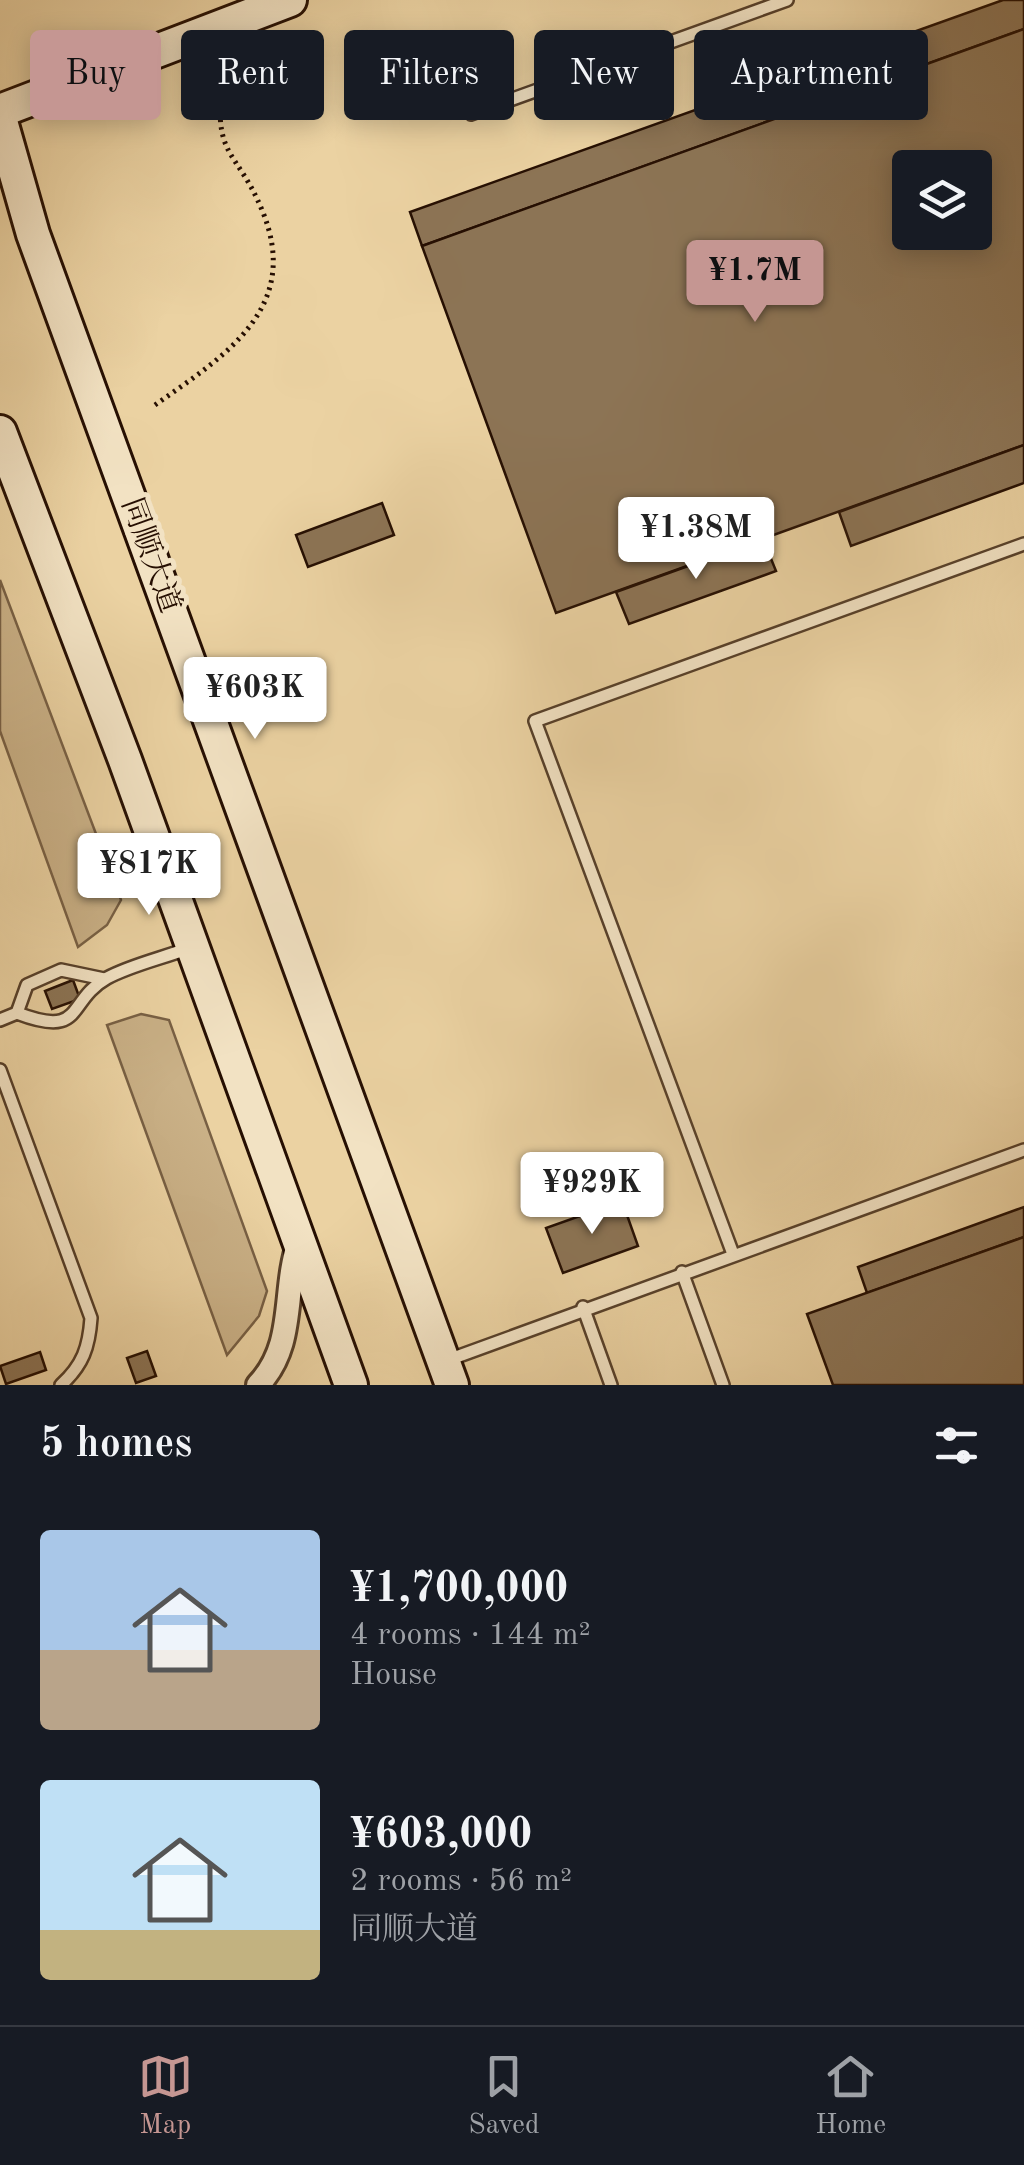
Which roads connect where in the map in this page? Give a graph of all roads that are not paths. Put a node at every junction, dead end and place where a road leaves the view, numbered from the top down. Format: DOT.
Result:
graph roads {
  1 [pos="290,0"];
  2 [pos="788,0"];
  3 [pos="514,99"];
  4 [pos="0,115"];
  5 [pos="0,432"];
  6 [pos="1024,544"];
  7 [pos="193,946"];
  8 [pos="104,979"];
  9 [pos="18,1013"];
  10 [pos="0,1020"];
  11 [pos="0,1070"];
  12 [pos="1024,1150"];
  13 [pos="299,1242"];
  14 [pos="732,1254"];
  15 [pos="682,1272"];
  16 [pos="584,1308"];
  17 [pos="448,1373"];
  18 [pos="60,1385"];
  19 [pos="258,1385"];
  20 [pos="351,1385"];
  21 [pos="611,1385"];
  22 [pos="723,1385"];
  1 -- 4 [label="main road"];
  2 -- 3 [label="lane"];
  4 -- 17 [label="main road, 同顺大道"];
  5 -- 7 [label="main road"];
  6 -- 14 [label="lane"];
  7 -- 8 [label="lane"];
  7 -- 13 [label="main road"];
  8 -- 9 [label="lane"];
  8 -- 9 [label="lane"];
  9 -- 10 [label="lane"];
  11 -- 18 [label="lane"];
  12 -- 14 [label="lane"];
  13 -- 19 [label="street"];
  13 -- 20 [label="main road"];
  14 -- 15 [label="lane"];
  15 -- 16 [label="lane"];
  15 -- 22 [label="lane"];
  16 -- 17 [label="lane"];
  16 -- 21 [label="lane"];
}
